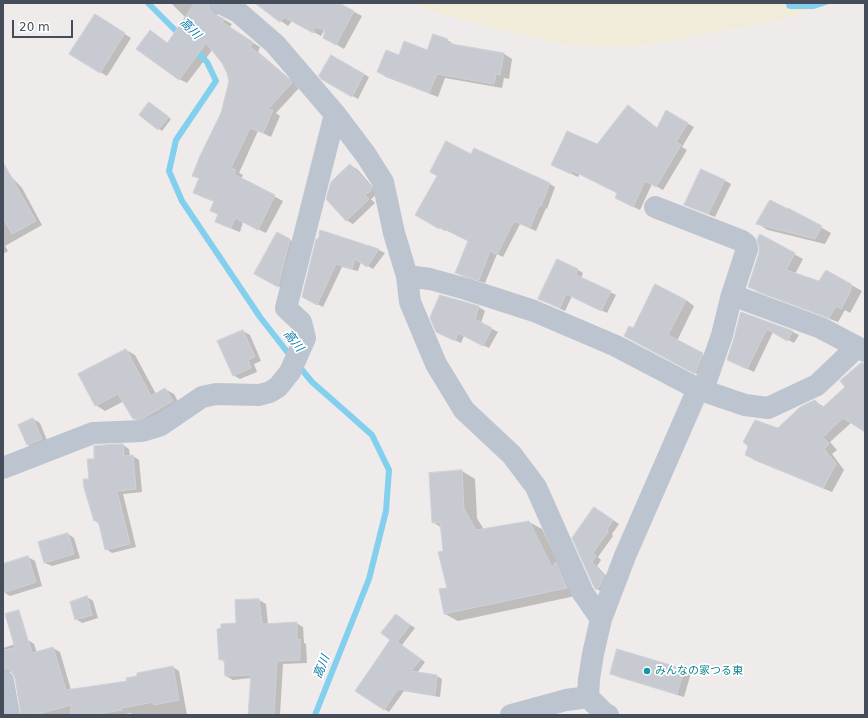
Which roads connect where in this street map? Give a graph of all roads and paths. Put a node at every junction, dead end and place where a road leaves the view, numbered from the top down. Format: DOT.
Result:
graph roads {
  1 [pos="220,3"];
  2 [pos="335,114"];
  3 [pos="655,207"];
  4 [pos="407,276"];
  5 [pos="732,295"];
  6 [pos="861,349"];
  7 [pos="700,390"];
  8 [pos="3,468"];
  9 [pos="601,618"];
  10 [pos="3,681"];
  11 [pos="588,697"];
  12 [pos="9,715"];
  13 [pos="511,715"];
  14 [pos="608,715"];
  1 -- 2 [label="street"];
  2 -- 4 [label="street"];
  2 -- 8 [label="street"];
  3 -- 5 [label="street"];
  4 -- 7 [label="street"];
  4 -- 9 [label="street"];
  5 -- 6 [label="street"];
  5 -- 7 [label="street"];
  6 -- 7 [label="street"];
  7 -- 9 [label="street"];
  9 -- 11 [label="street"];
  10 -- 12 [label="street"];
  11 -- 13 [label="street"];
  11 -- 14 [label="street"];
}
